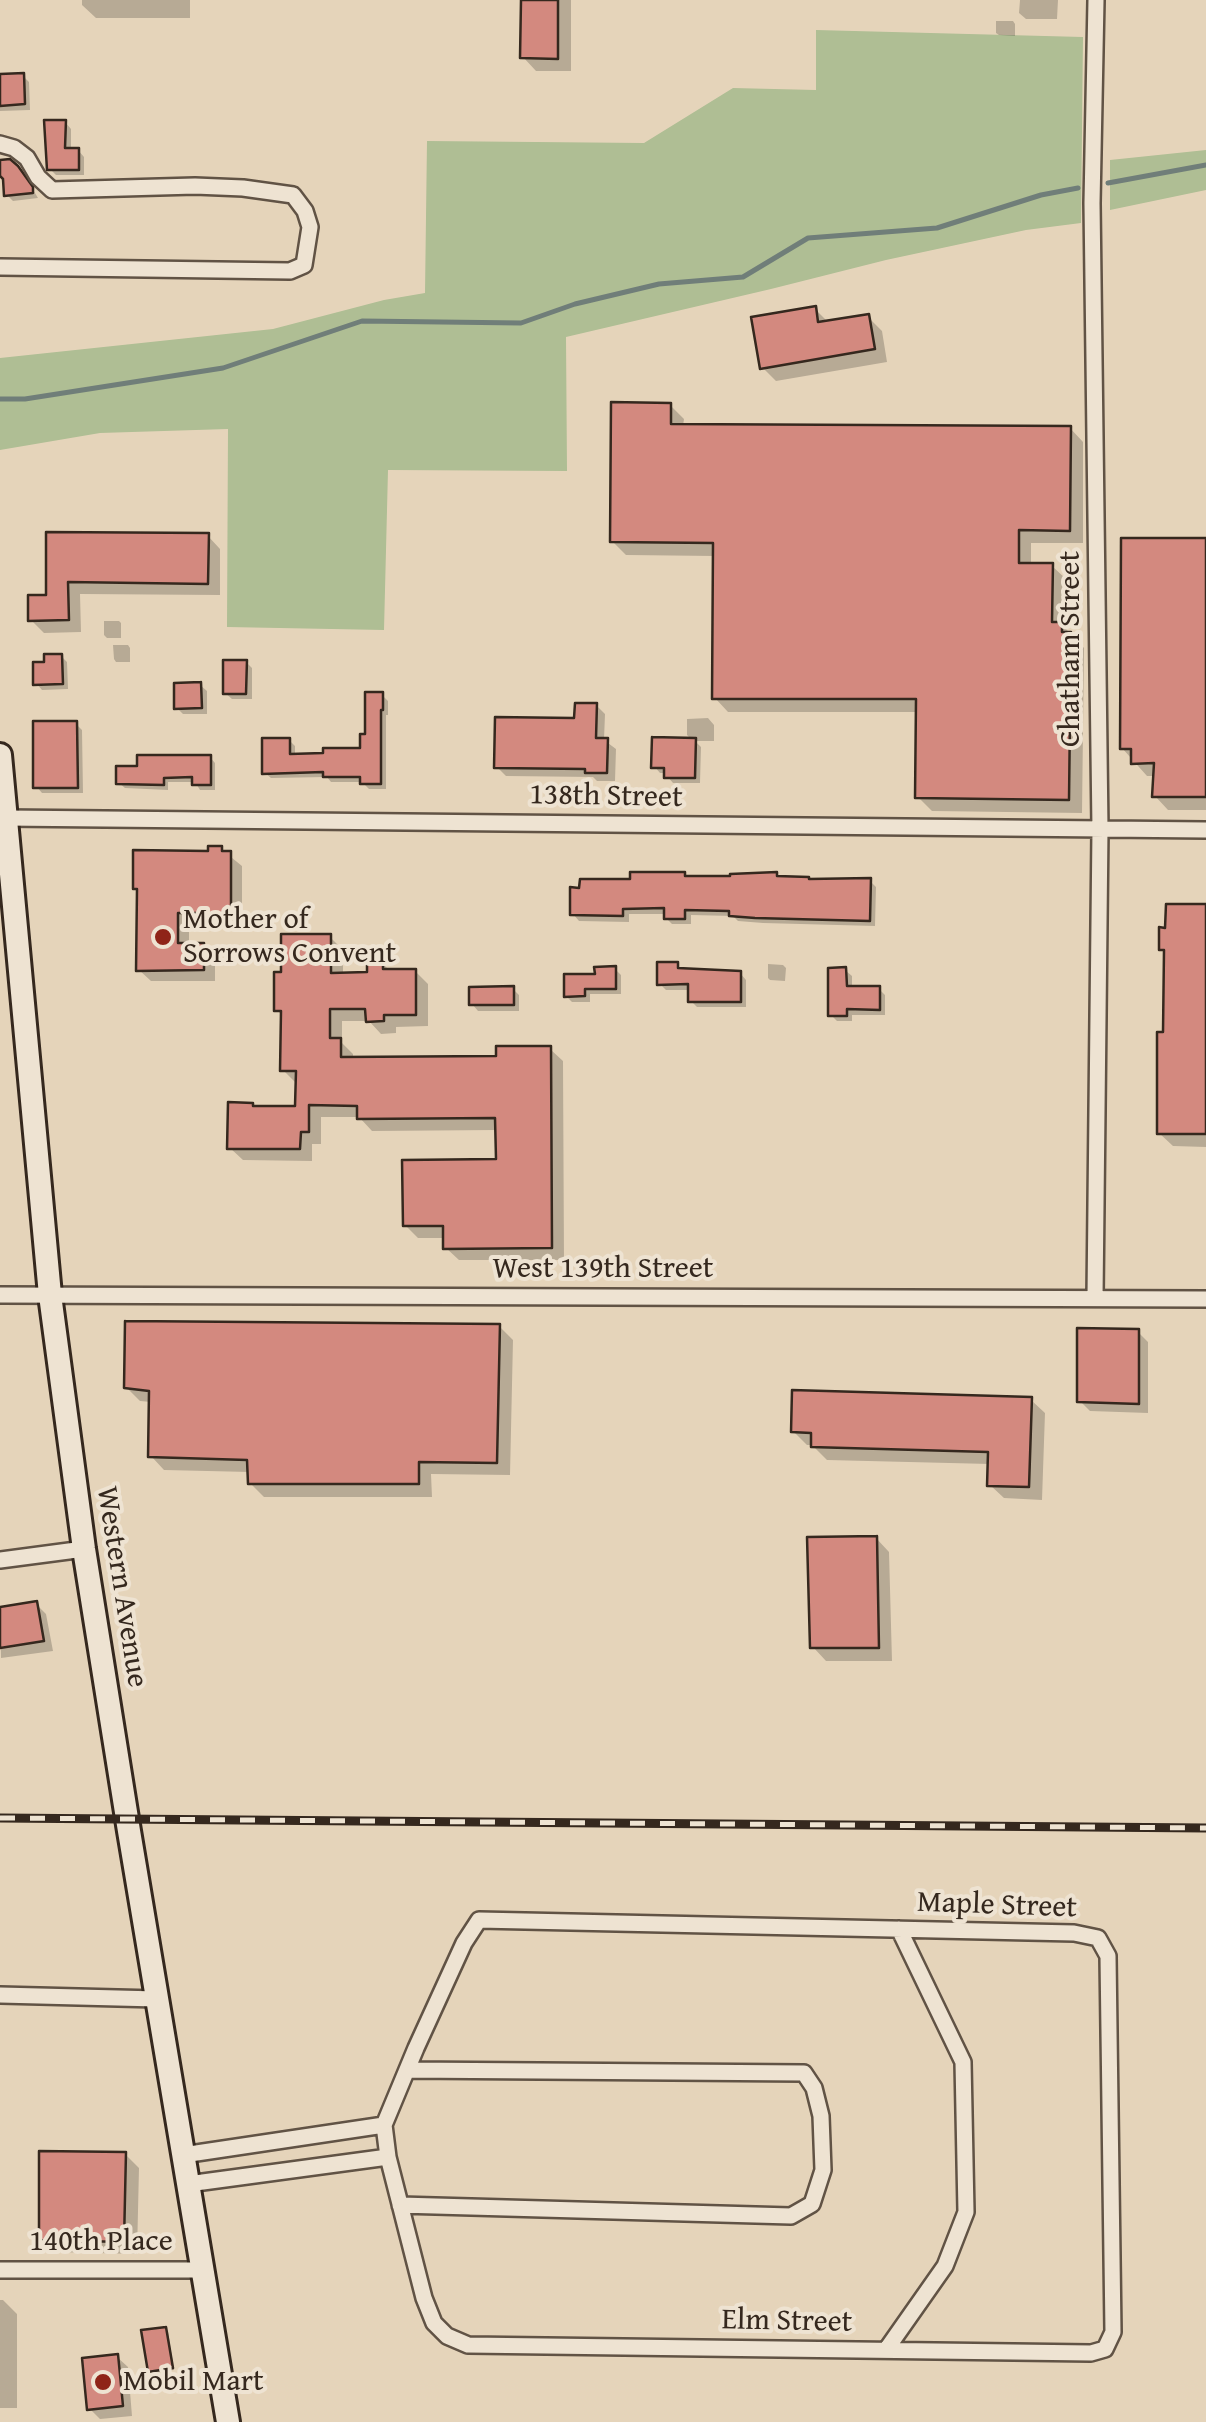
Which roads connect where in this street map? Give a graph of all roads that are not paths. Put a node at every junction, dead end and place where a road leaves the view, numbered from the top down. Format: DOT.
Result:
graph roads {
  1 [pos="1096,0"];
  2 [pos="0,144"];
  3 [pos="0,266"];
  4 [pos="0,755"];
  5 [pos="5,818"];
  6 [pos="1100,830"];
  7 [pos="1206,830"];
  8 [pos="0,1295"];
  9 [pos="50,1295"];
  10 [pos="1095,1297"];
  11 [pos="1206,1299"];
  12 [pos="84,1549"];
  13 [pos="0,1560"];
  14 [pos="898,1930"];
  15 [pos="0,1995"];
  16 [pos="158,1999"];
  17 [pos="406,2070"];
  18 [pos="384,2125"];
  19 [pos="183,2154"];
  20 [pos="388,2157"];
  21 [pos="188,2184"];
  22 [pos="400,2205"];
  23 [pos="0,2270"];
  24 [pos="202,2270"];
  25 [pos="1105,2348"];
  26 [pos="886,2350"];
  27 [pos="228,2422"];
  1 -- 6 [label="street, Chatham Street"];
  2 -- 3 [label="street"];
  4 -- 5 [label="main road, Western Avenue"];
  5 -- 6 [label="street, 138th Street"];
  5 -- 9 [label="main road, Western Avenue"];
  6 -- 7 [label="street, 138th Street"];
  6 -- 10 [label="street, Chatham Street"];
  8 -- 9 [label="street, West 139th Street"];
  9 -- 10 [label="street, West 139th Street"];
  9 -- 12 [label="main road, Western Avenue"];
  10 -- 11 [label="street, West 139th Street"];
  12 -- 13 [label="street"];
  12 -- 16 [label="main road, Western Avenue"];
  14 -- 17 [label="street, Maple Street"];
  14 -- 25 [label="street, Maple Street"];
  14 -- 26 [label="street"];
  15 -- 16 [label="street"];
  16 -- 19 [label="main road, Western Avenue"];
  17 -- 18 [label="street"];
  17 -- 22 [label="street"];
  18 -- 19 [label="street"];
  18 -- 20 [label="street"];
  19 -- 21 [label="main road, Western Avenue"];
  20 -- 21 [label="street"];
  20 -- 22 [label="street"];
  21 -- 24 [label="main road, Western Avenue"];
  22 -- 26 [label="street, Elm Street"];
  23 -- 24 [label="street, 140th Place"];
  24 -- 27 [label="main road, Western Avenue"];
  25 -- 26 [label="street, Elm Street"];
}
